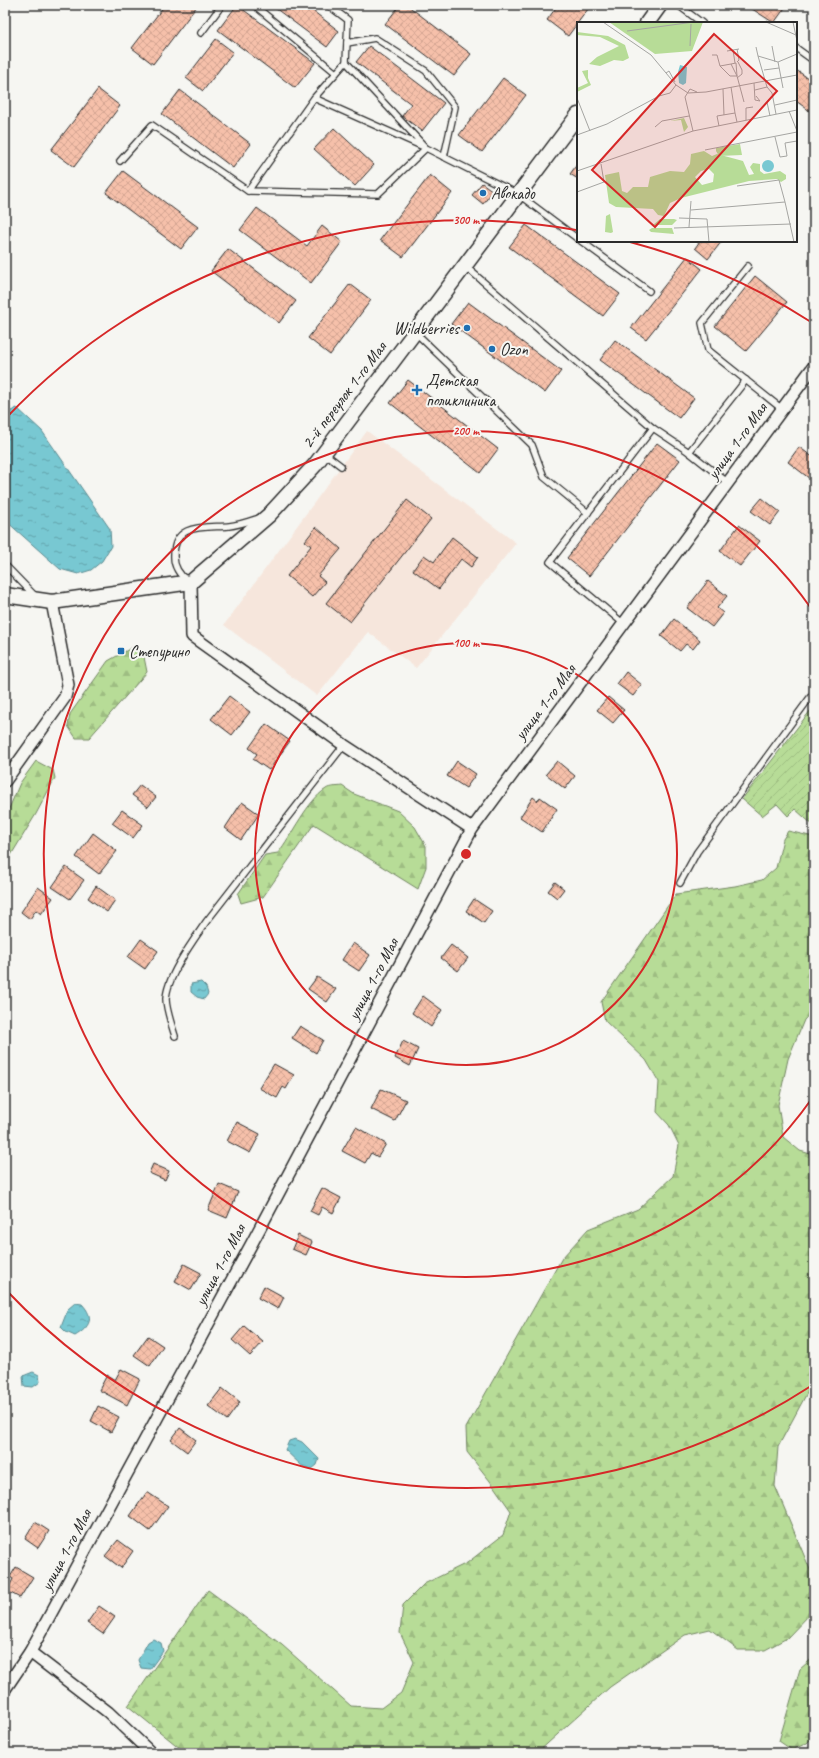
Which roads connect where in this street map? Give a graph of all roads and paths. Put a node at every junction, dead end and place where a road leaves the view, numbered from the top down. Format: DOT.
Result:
graph roads {
  1 [pos="222,5"];
  2 [pos="254,5"];
  3 [pos="328,5"];
  4 [pos="660,5"];
  5 [pos="678,5"];
  6 [pos="648,22"];
  7 [pos="701,22"];
  8 [pos="201,33"];
  9 [pos="347,43"];
  10 [pos="797,49"];
  11 [pos="814,61"];
  12 [pos="346,62"];
  13 [pos="336,73"];
  14 [pos="314,98"];
  15 [pos="577,115"];
  16 [pos="426,148"];
  17 [pos="444,157"];
  18 [pos="120,161"];
  19 [pos="248,191"];
  20 [pos="518,194"];
  21 [pos="577,238"];
  22 [pos="582,242"];
  23 [pos="464,266"];
  24 [pos="748,266"];
  25 [pos="649,291"];
  26 [pos="414,331"];
  27 [pos="814,366"];
  28 [pos="746,380"];
  29 [pos="782,409"];
  30 [pos="653,428"];
  31 [pos="324,452"];
  32 [pos="689,452"];
  33 [pos="341,466"];
  34 [pos="727,482"];
  35 [pos="588,513"];
  36 [pos="269,515"];
  37 [pos="5,565"];
  38 [pos="191,582"];
  39 [pos="5,595"];
  40 [pos="45,601"];
  41 [pos="624,624"];
  42 [pos="814,692"];
  43 [pos="344,746"];
  44 [pos="5,781"];
  45 [pos="472,829"];
  46 [pos="680,883"];
  47 [pos="175,1036"];
  48 [pos="30,1652"];
  49 [pos="5,1689"];
  50 [pos="151,1753"];
  1 -- 8 [label="lane"];
  2 -- 13 [label="lane"];
  3 -- 9 [label="lane"];
  4 -- 6 [label="street"];
  5 -- 7 [label="lane"];
  9 -- 12 [label="lane"];
  9 -- 17 [label="lane"];
  10 -- 11 [label="lane"];
  12 -- 13 [label="lane"];
  12 -- 16 [label="lane"];
  13 -- 14 [label="lane"];
  14 -- 16 [label="lane"];
  14 -- 19 [label="lane"];
  15 -- 20 [label="street, 2-й переулок 1-го Мая"];
  16 -- 17 [label="lane"];
  16 -- 19 [label="lane"];
  17 -- 20 [label="lane"];
  18 -- 19 [label="lane"];
  20 -- 21 [label="lane"];
  20 -- 23 [label="street, 2-й переулок 1-го Мая"];
  22 -- 25 [label="lane"];
  23 -- 26 [label="street, 2-й переулок 1-го Мая"];
  23 -- 30 [label="lane"];
  24 -- 28 [label="lane"];
  26 -- 31 [label="street, 2-й переулок 1-го Мая"];
  26 -- 35 [label="lane"];
  27 -- 29 [label="street, улица 1-го Мая"];
  28 -- 29 [label="lane"];
  28 -- 32 [label="lane"];
  29 -- 34 [label="street, улица 1-го Мая"];
  30 -- 32 [label="lane"];
  30 -- 35 [label="lane"];
  31 -- 33 [label="lane"];
  31 -- 36 [label="street, 2-й переулок 1-го Мая"];
  32 -- 34 [label="lane"];
  34 -- 41 [label="street, улица 1-го Мая"];
  35 -- 41 [label="lane"];
  36 -- 38 [label="street, 2-й переулок 1-го Мая"];
  36 -- 38 [label="lane"];
  37 -- 40 [label="lane"];
  38 -- 40 [label="street"];
  38 -- 43 [label="street"];
  39 -- 40 [label="street"];
  40 -- 44 [label="street"];
  41 -- 45 [label="street, улица 1-го Мая"];
  42 -- 46 [label="lane"];
  43 -- 45 [label="street"];
  43 -- 47 [label="lane"];
  45 -- 48 [label="street, улица 1-го Мая"];
  48 -- 49 [label="street, улица 1-го Мая"];
  48 -- 50 [label="street"];
}
